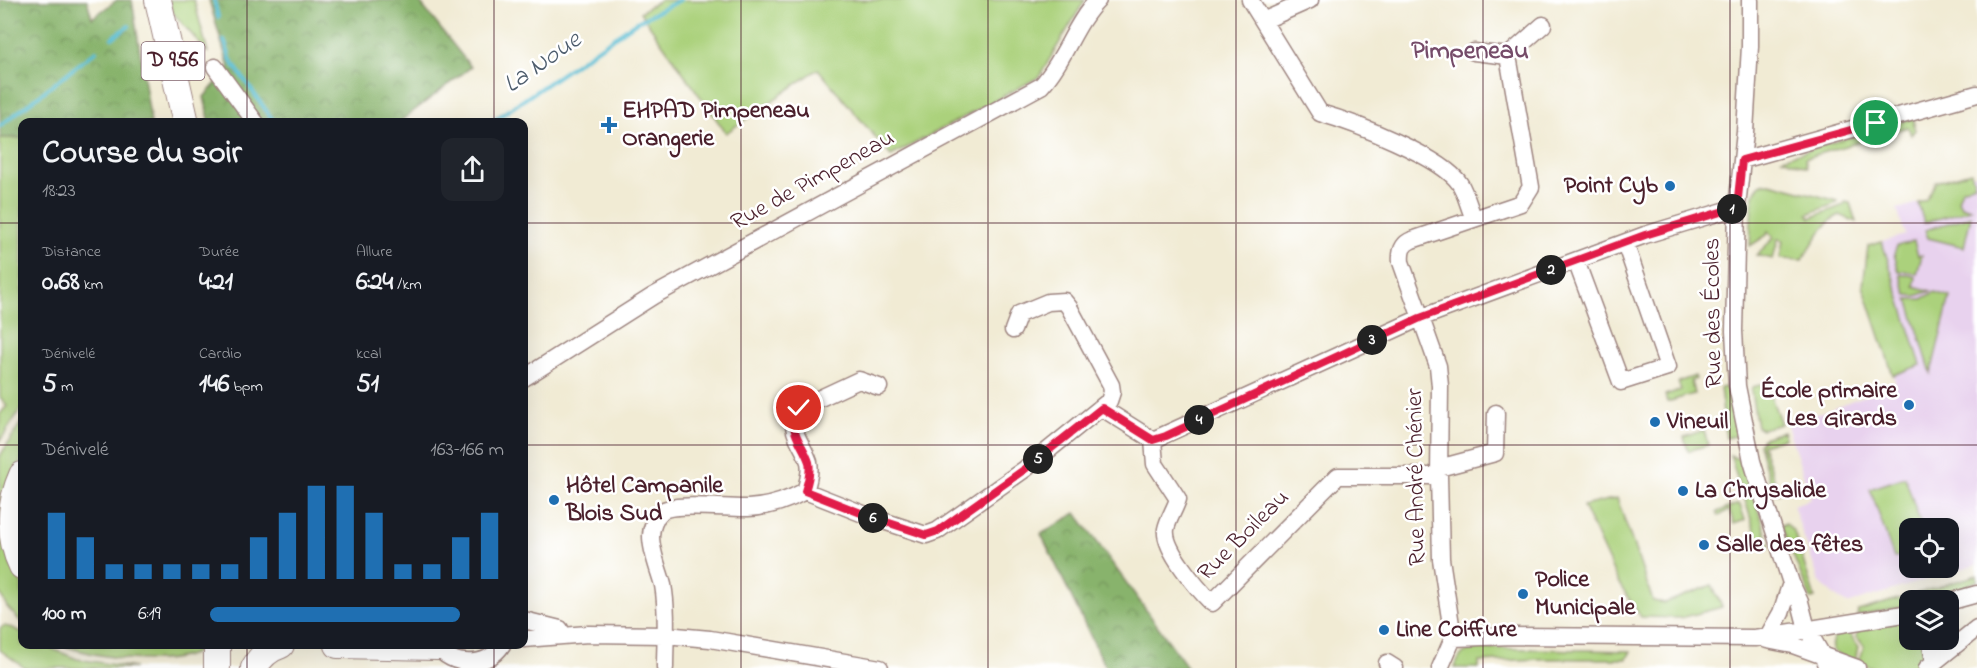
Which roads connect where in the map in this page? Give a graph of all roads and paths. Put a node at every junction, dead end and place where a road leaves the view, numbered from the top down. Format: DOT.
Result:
graph roads {
  1 [pos="142,0"];
  2 [pos="159,0"];
  3 [pos="1098,0"];
  4 [pos="1250,0"];
  5 [pos="1310,0"];
  6 [pos="1750,0"];
  7 [pos="1265,20"];
  8 [pos="1543,25"];
  9 [pos="1474,52"];
  10 [pos="1508,56"];
  11 [pos="215,67"];
  12 [pos="1977,94"];
  13 [pos="168,118"];
  14 [pos="185,118"];
  15 [pos="252,118"];
  16 [pos="1742,160"];
  17 [pos="1737,207"];
  18 [pos="1474,219"];
  19 [pos="1625,243"];
  20 [pos="1576,261"];
  21 [pos="1420,318"];
  22 [pos="1013,330"];
  23 [pos="528,375"];
  24 [pos="879,387"];
  25 [pos="1102,408"];
  26 [pos="1496,413"];
  27 [pos="1153,440"];
  28 [pos="1439,472"];
  29 [pos="805,491"];
  30 [pos="18,494"];
  31 [pos="18,554"];
  32 [pos="1791,583"];
  33 [pos="1977,594"];
  34 [pos="1959,599"];
  35 [pos="1800,602"];
  36 [pos="1899,615"];
  37 [pos="528,622"];
  38 [pos="1833,625"];
  39 [pos="1977,628"];
  40 [pos="1807,629"];
  41 [pos="588,634"];
  42 [pos="665,635"];
  43 [pos="1761,637"];
  44 [pos="1452,638"];
  45 [pos="528,639"];
  46 [pos="217,649"];
  47 [pos="233,649"];
  48 [pos="272,649"];
  49 [pos="383,649"];
  50 [pos="499,649"];
  51 [pos="1930,650"];
  52 [pos="439,654"];
  53 [pos="1825,662"];
  54 [pos="1931,665"];
  55 [pos="217,668"];
  56 [pos="233,668"];
  57 [pos="254,668"];
  58 [pos="471,668"];
  59 [pos="665,668"];
  60 [pos="880,668"];
  61 [pos="1440,668"];
  62 [pos="1857,668"];
  1 -- 13 [label="highway, D 956"];
  2 -- 14 [label="highway, D 956"];
  3 -- 23 [label="street, Rue de Pimpeneau"];
  4 -- 7 [label="street"];
  5 -- 7 [label="street"];
  6 -- 16 [label="street, Rue des Écoles"];
  7 -- 18 [label="street"];
  8 -- 10 [label="street"];
  9 -- 10 [label="street"];
  10 -- 18 [label="street, Rue André Chénier"];
  11 -- 15 [label="street"];
  12 -- 16 [label="street"];
  16 -- 17 [label="street, Rue des Écoles"];
  17 -- 19 [label="street"];
  17 -- 32 [label="street, Rue des Écoles"];
  18 -- 21 [label="street, Rue André Chénier"];
  19 -- 20 [label="street"];
  19 -- 20 [label="street"];
  20 -- 21 [label="street"];
  21 -- 27 [label="street"];
  21 -- 28 [label="street, Rue André Chénier"];
  22 -- 25 [label="street"];
  24 -- 29 [label="street"];
  25 -- 27 [label="street"];
  25 -- 29 [label="street"];
  26 -- 28 [label="street"];
  27 -- 28 [label="street, Rue Boileau"];
  28 -- 44 [label="street, Rue André Chénier"];
  29 -- 42 [label="street"];
  30 -- 31 [label="highway"];
  32 -- 35 [label="street, Rue des Écoles"];
  32 -- 43 [label="street"];
  33 -- 34 [label="street"];
  35 -- 38 [label="street, Rue des Écoles"];
  35 -- 40 [label="street, Rue des Écoles"];
  36 -- 38 [label="street"];
  37 -- 41 [label="street"];
  38 -- 40 [label="street"];
  38 -- 53 [label="street"];
  39 -- 54 [label="street"];
  40 -- 43 [label="street"];
  40 -- 53 [label="street, Rue des Écoles"];
  41 -- 42 [label="street"];
  41 -- 45 [label="street"];
  42 -- 59 [label="street"];
  42 -- 60 [label="street"];
  43 -- 44 [label="street"];
  43 -- 53 [label="street"];
  44 -- 61 [label="street"];
  46 -- 55 [label="highway"];
  47 -- 56 [label="highway"];
  48 -- 57 [label="highway"];
  49 -- 52 [label="highway"];
  50 -- 58 [label="street"];
  51 -- 54 [label="street"];
  52 -- 58 [label="street"];
  53 -- 62 [label="street"];
}
